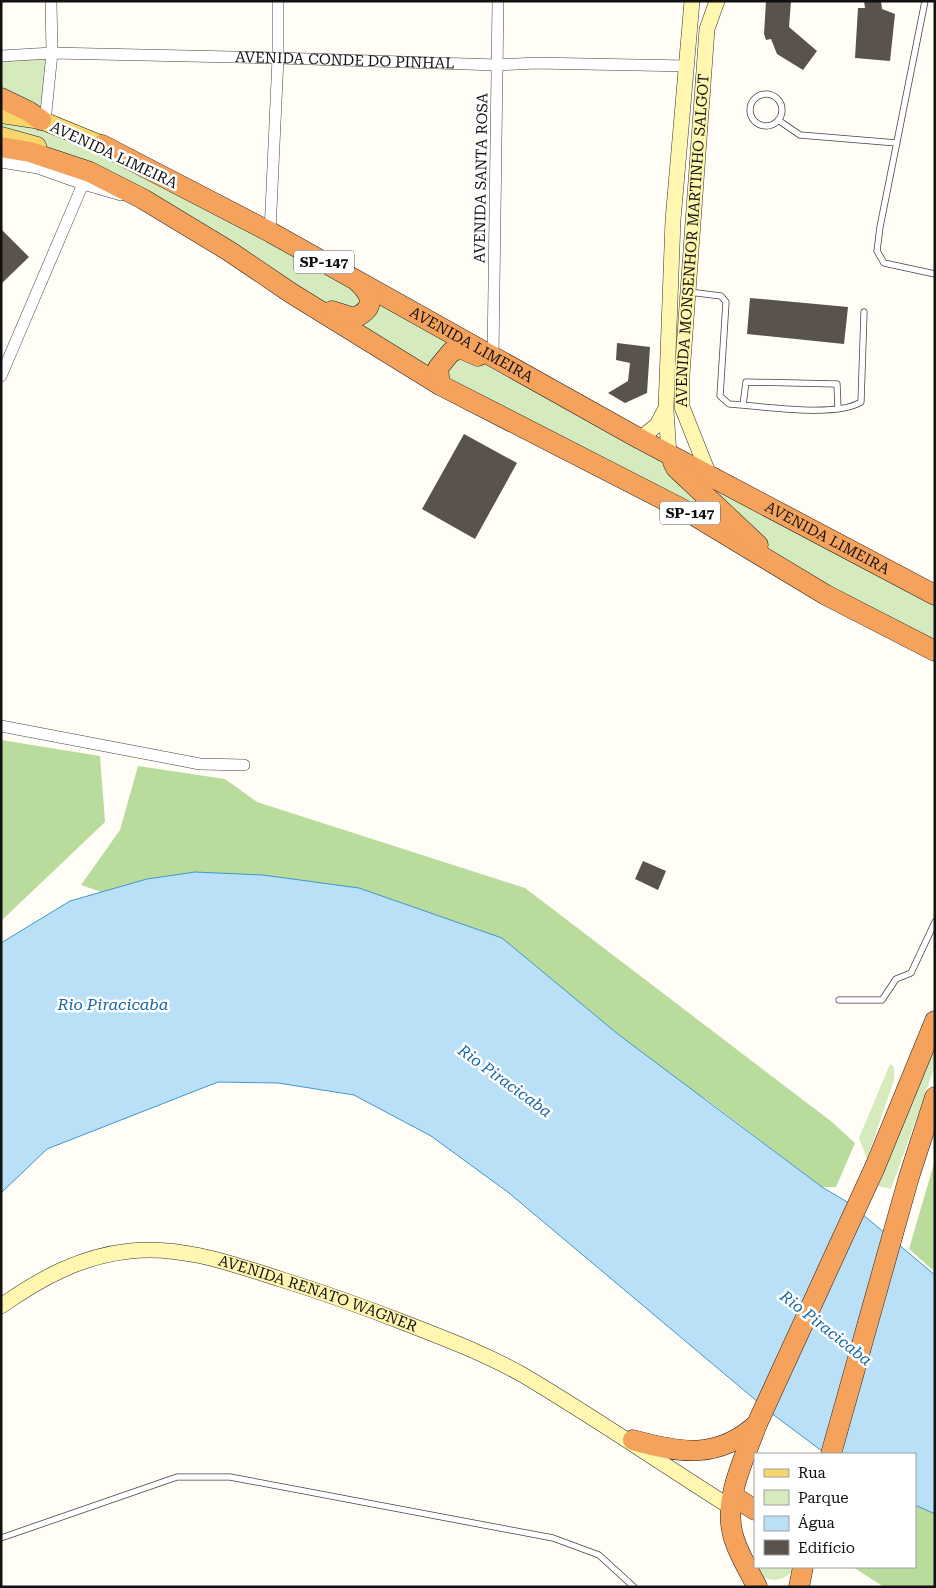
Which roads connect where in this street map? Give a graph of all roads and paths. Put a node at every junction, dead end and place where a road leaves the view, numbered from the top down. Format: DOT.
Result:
graph roads {
  1 [pos="51,1"];
  2 [pos="278,1"];
  3 [pos="498,1"];
  4 [pos="692,1"];
  5 [pos="717,1"];
  6 [pos="925,1"];
  7 [pos="52,53"];
  8 [pos="1,56"];
  9 [pos="278,58"];
  10 [pos="498,66"];
  11 [pos="688,66"];
  12 [pos="1,98"];
  13 [pos="1,114"];
  14 [pos="778,120"];
  15 [pos="44,121"];
  16 [pos="1,136"];
  17 [pos="897,143"];
  18 [pos="102,145"];
  19 [pos="1,147"];
  20 [pos="1,162"];
  21 [pos="86,178"];
  22 [pos="674,220"];
  23 [pos="694,222"];
  24 [pos="270,232"];
  25 [pos="935,274"];
  26 [pos="357,281"];
  27 [pos="689,292"];
  28 [pos="291,293"];
  29 [pos="864,312"];
  30 [pos="493,356"];
  31 [pos="1,376"];
  32 [pos="440,385"];
  33 [pos="543,386"];
  34 [pos="743,405"];
  35 [pos="666,408"];
  36 [pos="838,409"];
  37 [pos="640,439"];
  38 [pos="669,454"];
  39 [pos="709,476"];
  40 [pos="788,573"];
  41 [pos="935,595"];
  42 [pos="935,651"];
  43 [pos="1,726"];
  44 [pos="244,765"];
  45 [pos="935,922"];
  46 [pos="839,1000"];
  47 [pos="935,1021"];
  48 [pos="935,1097"];
  49 [pos="1,1306"];
  50 [pos="757,1424"];
  51 [pos="626,1438"];
  52 [pos="831,1453"];
  53 [pos="733,1502"];
  54 [pos="754,1510"];
  55 [pos="1,1538"];
  56 [pos="754,1546"];
  57 [pos="746,1563"];
  58 [pos="634,1587"];
  59 [pos="757,1587"];
  1 -- 7 [label="street"];
  2 -- 9 [label="street"];
  3 -- 10 [label="street, AVENIDA SANTA ROSA"];
  4 -- 11 [label="main road, AVENIDA MONSENHOR MARTINHO SALGOT"];
  5 -- 23 [label="main road, AVENIDA MONSENHOR MARTINHO SALGOT"];
  6 -- 17 [label="lane"];
  7 -- 8 [label="street, AVENIDA CONDE DO PINHAL"];
  7 -- 9 [label="street, AVENIDA CONDE DO PINHAL"];
  7 -- 15 [label="street"];
  9 -- 10 [label="street, AVENIDA CONDE DO PINHAL"];
  9 -- 24 [label="street"];
  10 -- 11 [label="street, AVENIDA CONDE DO PINHAL"];
  10 -- 30 [label="street, AVENIDA SANTA ROSA"];
  11 -- 22 [label="main road, AVENIDA MONSENHOR MARTINHO SALGOT"];
  12 -- 15 [label="highway"];
  13 -- 15 [label="main road, AVENIDA LIMEIRA / SP-147"];
  14 -- 14 [label="lane"];
  14 -- 17 [label="lane"];
  15 -- 18 [label="main road, AVENIDA LIMEIRA / SP-147"];
  16 -- 21 [label="main road, AVENIDA LIMEIRA / SP-147"];
  17 -- 25 [label="lane"];
  18 -- 24 [label="highway, AVENIDA LIMEIRA / SP-147"];
  19 -- 21 [label="highway, AVENIDA LIMEIRA"];
  20 -- 21 [label="street"];
  21 -- 28 [label="highway, AVENIDA LIMEIRA / SP-147"];
  21 -- 31 [label="street"];
  22 -- 23 [label="main road"];
  22 -- 35 [label="main road, AVENIDA MONSENHOR MARTINHO SALGOT"];
  23 -- 27 [label="main road, AVENIDA MONSENHOR MARTINHO SALGOT"];
  24 -- 26 [label="highway, AVENIDA LIMEIRA / SP-147"];
  26 -- 28 [label="highway"];
  26 -- 30 [label="highway, AVENIDA LIMEIRA / SP-147"];
  27 -- 34 [label="lane"];
  27 -- 39 [label="main road, AVENIDA MONSENHOR MARTINHO SALGOT"];
  28 -- 32 [label="highway, AVENIDA LIMEIRA / SP-147"];
  29 -- 36 [label="lane"];
  30 -- 33 [label="highway, AVENIDA LIMEIRA / SP-147"];
  32 -- 33 [label="highway"];
  32 -- 40 [label="highway, AVENIDA LIMEIRA / SP-147"];
  33 -- 37 [label="highway, AVENIDA LIMEIRA / SP-147"];
  34 -- 36 [label="lane"];
  34 -- 36 [label="lane"];
  35 -- 37 [label="main road, AVENIDA MONSENHOR MARTINHO SALGOT"];
  35 -- 38 [label="main road"];
  37 -- 38 [label="highway, AVENIDA LIMEIRA / SP-147"];
  38 -- 39 [label="highway, AVENIDA LIMEIRA / SP-147"];
  38 -- 40 [label="highway"];
  39 -- 41 [label="highway, AVENIDA LIMEIRA / SP-147"];
  40 -- 42 [label="highway, AVENIDA LIMEIRA / SP-147"];
  43 -- 44 [label="street"];
  45 -- 46 [label="lane"];
  47 -- 50 [label="highway"];
  48 -- 52 [label="highway"];
  49 -- 51 [label="main road, AVENIDA RENATO WAGNER"];
  50 -- 51 [label="highway"];
  50 -- 53 [label="highway"];
  51 -- 53 [label="main road, AVENIDA RENATO WAGNER"];
  53 -- 54 [label="highway"];
  53 -- 57 [label="highway"];
  55 -- 58 [label="lane"];
  56 -- 57 [label="highway"];
  57 -- 59 [label="highway"];
}
